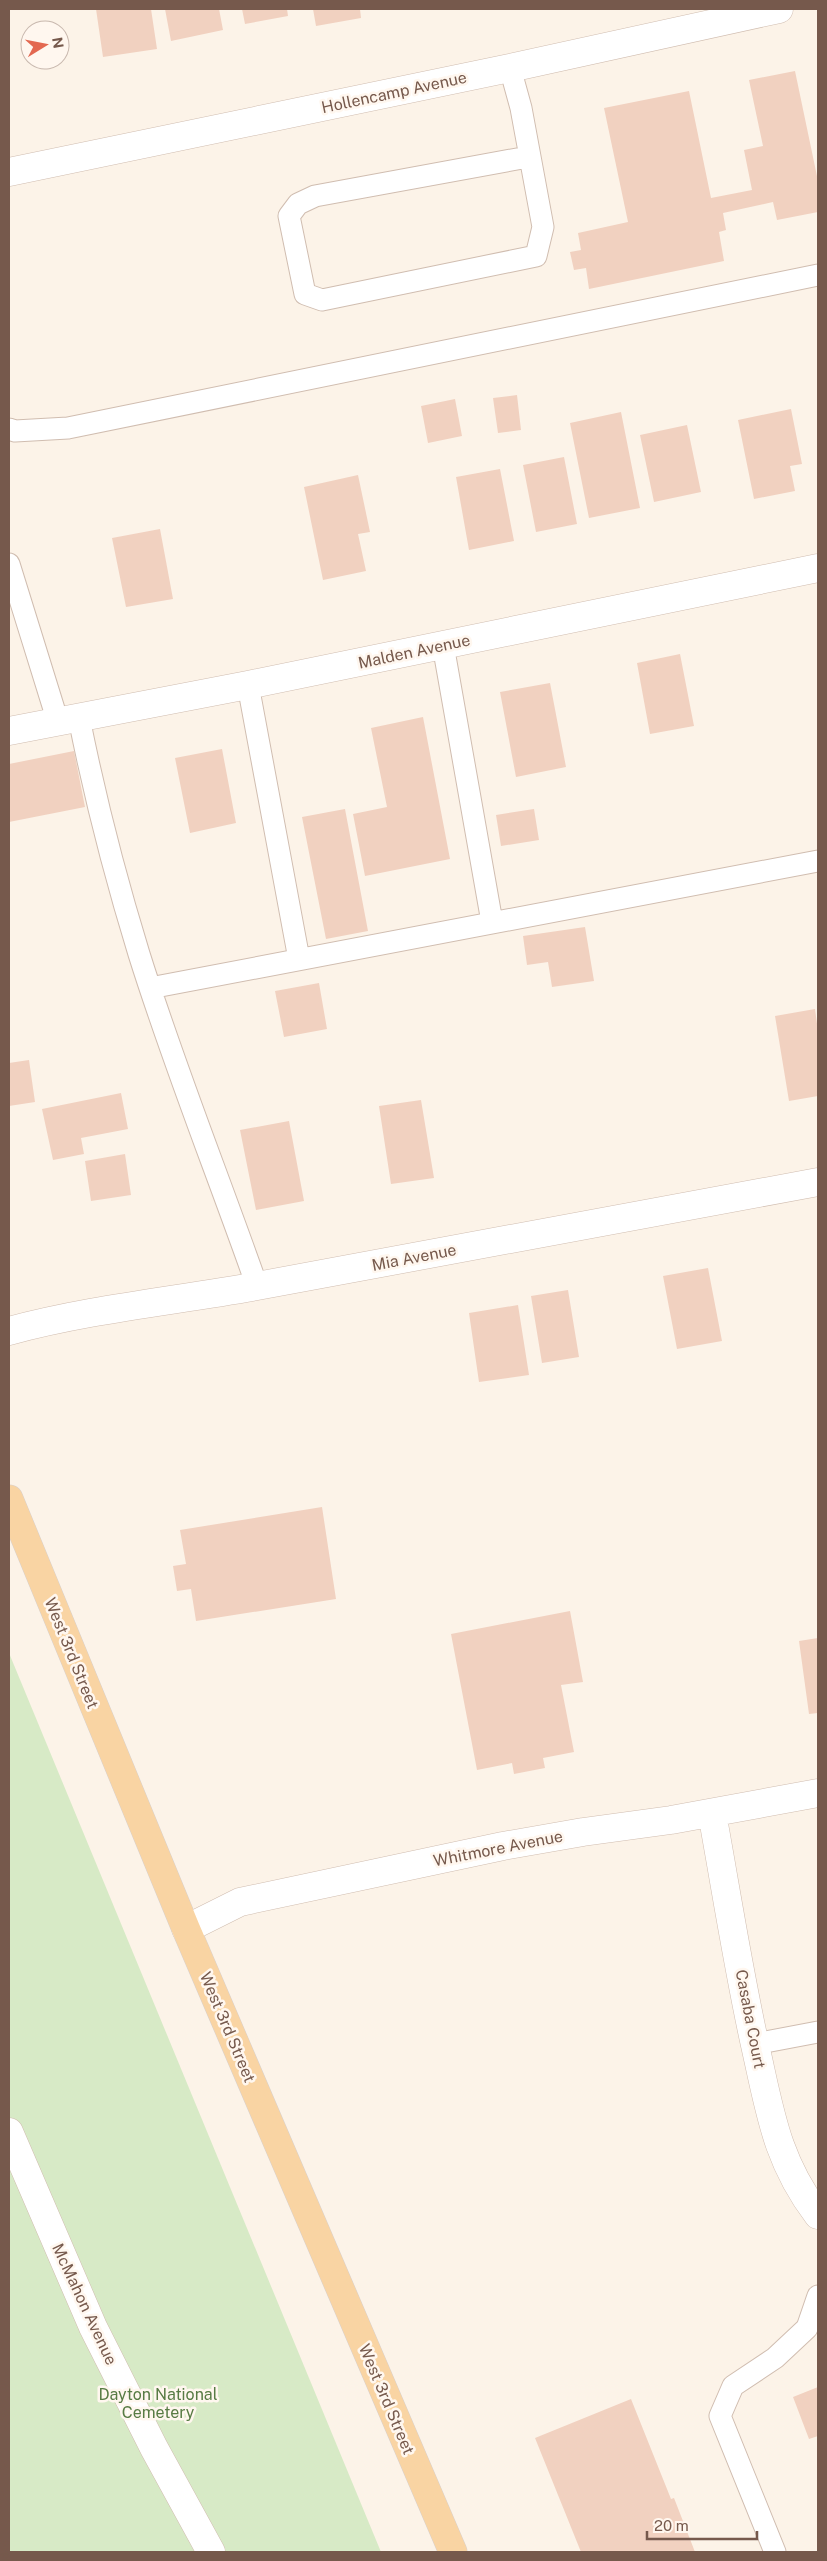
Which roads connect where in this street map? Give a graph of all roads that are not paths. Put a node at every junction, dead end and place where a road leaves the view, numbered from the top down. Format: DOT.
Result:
graph roads {
  1 [pos="778,9"];
  2 [pos="510,68"];
  3 [pos="528,157"];
  4 [pos="9,172"];
  5 [pos="818,276"];
  6 [pos="9,429"];
  7 [pos="9,564"];
  8 [pos="818,568"];
  9 [pos="443,644"];
  10 [pos="248,685"];
  11 [pos="68,720"];
  12 [pos="9,731"];
  13 [pos="818,861"];
  14 [pos="492,922"];
  15 [pos="299,959"];
  16 [pos="150,988"];
  17 [pos="818,1182"];
  18 [pos="257,1286"];
  19 [pos="9,1331"];
  20 [pos="9,1499"];
  21 [pos="818,1793"];
  22 [pos="712,1813"];
  23 [pos="186,1929"];
  24 [pos="818,2032"];
  25 [pos="755,2044"];
  26 [pos="9,2132"];
  27 [pos="818,2215"];
  28 [pos="818,2296"];
  29 [pos="211,2552"];
  30 [pos="453,2552"];
  31 [pos="775,2552"];
  1 -- 2 [label="street, Hollencamp Avenue"];
  2 -- 3 [label="lane"];
  2 -- 4 [label="street, Hollencamp Avenue"];
  3 -- 3 [label="lane"];
  5 -- 6 [label="lane"];
  7 -- 11 [label="lane"];
  8 -- 9 [label="street, Malden Avenue"];
  9 -- 10 [label="street, Malden Avenue"];
  9 -- 14 [label="lane"];
  10 -- 11 [label="street, Malden Avenue"];
  10 -- 15 [label="lane"];
  11 -- 12 [label="street, Malden Avenue"];
  11 -- 16 [label="lane"];
  13 -- 14 [label="lane"];
  14 -- 15 [label="lane"];
  15 -- 16 [label="lane"];
  16 -- 18 [label="lane"];
  17 -- 18 [label="street, Mia Avenue"];
  18 -- 19 [label="street, Mia Avenue"];
  20 -- 23 [label="main road, West 3rd Street"];
  21 -- 22 [label="street, Whitmore Avenue"];
  22 -- 23 [label="street, Whitmore Avenue"];
  22 -- 25 [label="street, Casaba Court"];
  23 -- 30 [label="main road, West 3rd Street"];
  24 -- 25 [label="lane"];
  25 -- 27 [label="street, Casaba Court"];
  26 -- 29 [label="street, McMahon Avenue"];
  28 -- 31 [label="lane"];
}
